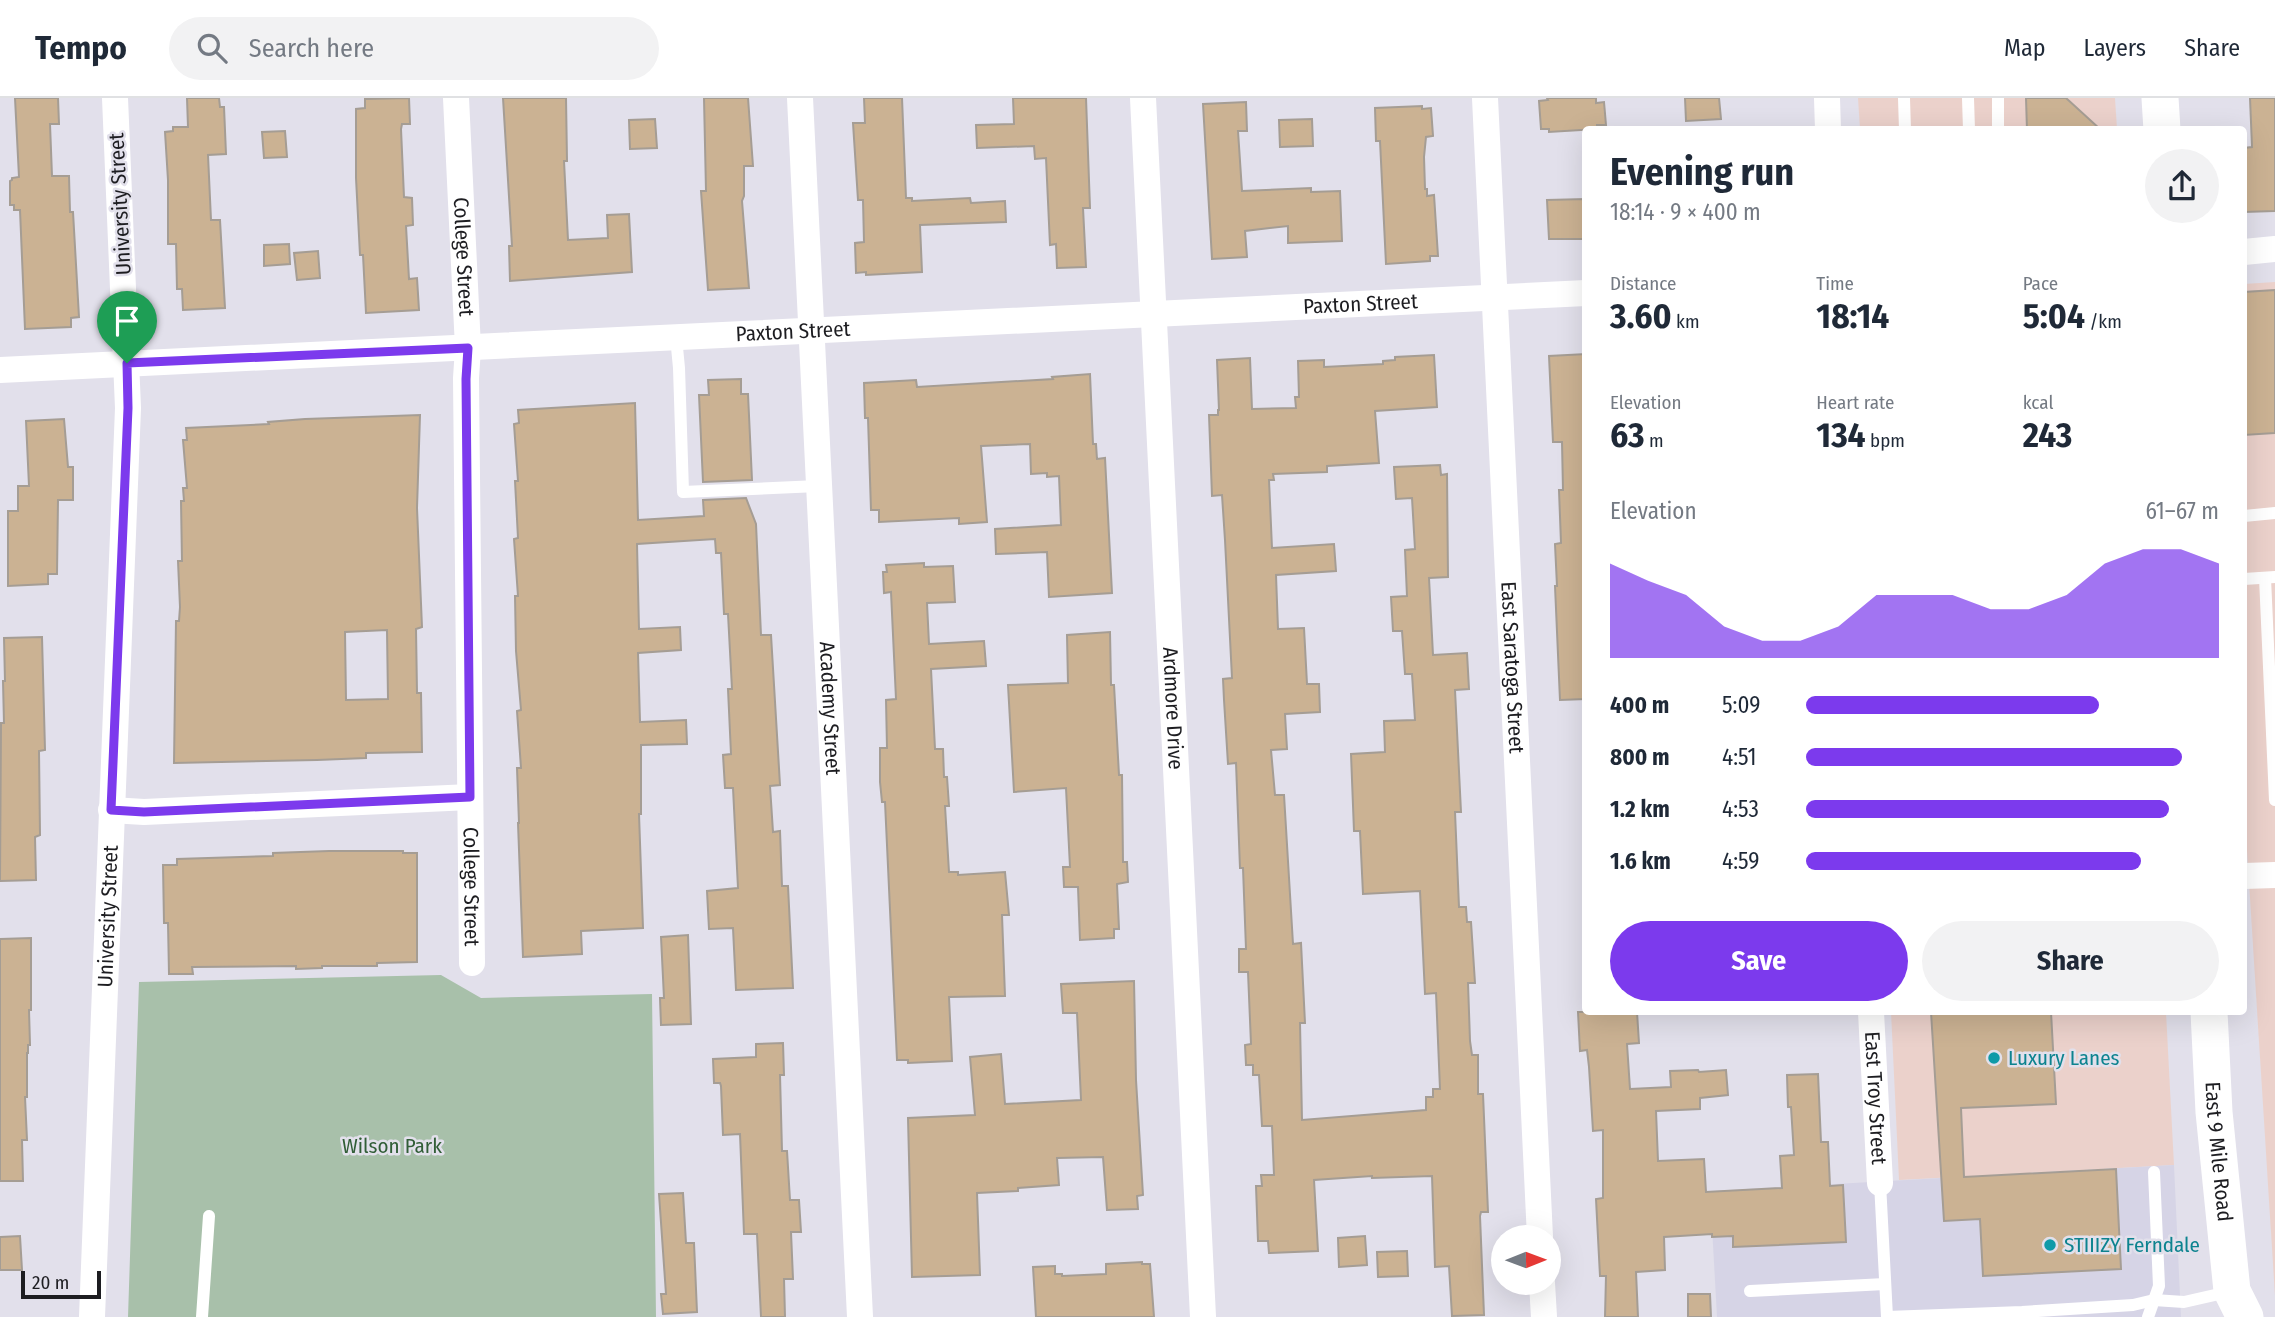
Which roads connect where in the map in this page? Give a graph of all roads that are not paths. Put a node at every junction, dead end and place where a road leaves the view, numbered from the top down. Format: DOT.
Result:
graph roads {
  1 [pos="115,98"];
  2 [pos="456,98"];
  3 [pos="800,98"];
  4 [pos="1143,98"];
  5 [pos="1485,98"];
  6 [pos="1827,98"];
  7 [pos="1904,98"];
  8 [pos="1968,98"];
  9 [pos="1998,98"];
  10 [pos="2160,98"];
  11 [pos="1828,126"];
  12 [pos="1905,126"];
  13 [pos="1969,126"];
  14 [pos="1998,126"];
  15 [pos="2162,126"];
  16 [pos="2275,249"];
  17 [pos="2247,251"];
  18 [pos="1582,293"];
  19 [pos="1495,298"];
  20 [pos="1154,314"];
  21 [pos="810,330"];
  22 [pos="676,336"];
  23 [pos="468,348"];
  24 [pos="127,363"];
  25 [pos="0,370"];
  26 [pos="818,486"];
  27 [pos="2275,513"];
  28 [pos="2247,516"];
  29 [pos="2270,578"];
  30 [pos="2247,579"];
  31 [pos="470,797"];
  32 [pos="2275,800"];
  33 [pos="111,810"];
  34 [pos="2275,874"];
  35 [pos="2247,876"];
  36 [pos="472,963"];
  37 [pos="1871,1015"];
  38 [pos="2209,1015"];
  39 [pos="2154,1172"];
  40 [pos="1880,1183"];
  41 [pos="209,1216"];
  42 [pos="1539,1225"];
  43 [pos="1885,1284"];
  44 [pos="1749,1291"];
  45 [pos="1543,1295"];
  46 [pos="2154,1300"];
  47 [pos="2233,1308"];
  48 [pos="92,1317"];
  49 [pos="202,1317"];
  50 [pos="860,1317"];
  51 [pos="1203,1317"];
  52 [pos="1544,1317"];
  53 [pos="1887,1317"];
  54 [pos="2148,1317"];
  1 -- 24 [label="street, University Street"];
  2 -- 23 [label="street, College Street"];
  3 -- 21 [label="street, Academy Street"];
  4 -- 20 [label="street, Ardmore Drive"];
  5 -- 19 [label="street, East Saratoga Street"];
  6 -- 11 [label="street"];
  7 -- 12 [label="lane"];
  8 -- 13 [label="lane"];
  9 -- 14 [label="lane"];
  10 -- 15 [label="main road"];
  16 -- 17 [label="street"];
  18 -- 19 [label="street, Paxton Street"];
  19 -- 20 [label="street, Paxton Street"];
  19 -- 42 [label="street, East Saratoga Street"];
  20 -- 21 [label="street, Paxton Street"];
  20 -- 51 [label="street, Ardmore Drive"];
  21 -- 22 [label="street, Paxton Street"];
  21 -- 26 [label="street, Academy Street"];
  22 -- 23 [label="street, Paxton Street"];
  22 -- 26 [label="lane"];
  23 -- 24 [label="street, Paxton Street"];
  23 -- 31 [label="street, College Street"];
  24 -- 25 [label="street, Paxton Street"];
  24 -- 33 [label="street, University Street"];
  26 -- 50 [label="street, Academy Street"];
  27 -- 28 [label="lane"];
  29 -- 30 [label="lane"];
  29 -- 32 [label="lane"];
  31 -- 33 [label="street"];
  31 -- 36 [label="street, College Street"];
  33 -- 48 [label="street, University Street"];
  34 -- 35 [label="street"];
  37 -- 40 [label="street, East Troy Street"];
  38 -- 47 [label="main road, East 9 Mile Road"];
  39 -- 46 [label="lane"];
  40 -- 43 [label="lane"];
  41 -- 49 [label="lane"];
  43 -- 44 [label="lane"];
  43 -- 53 [label="lane"];
  45 -- 52 [label="street"];
  46 -- 47 [label="lane"];
  46 -- 53 [label="lane"];
  46 -- 54 [label="lane"];
}
